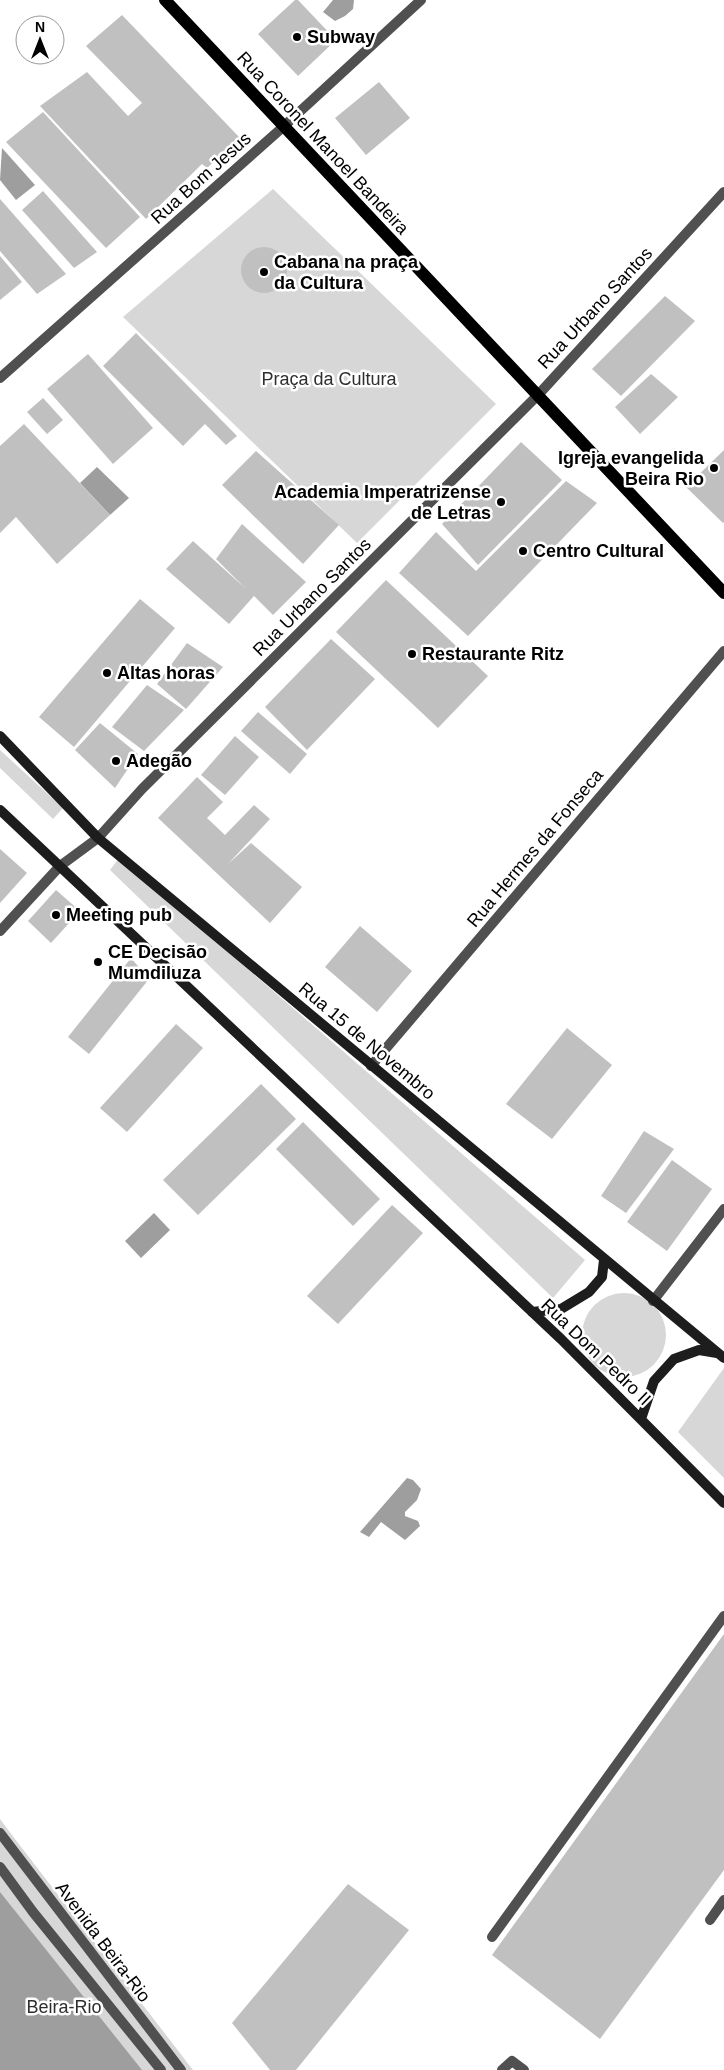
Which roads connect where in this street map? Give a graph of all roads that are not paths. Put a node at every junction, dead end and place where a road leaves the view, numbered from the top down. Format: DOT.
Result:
graph roads {
  1 [pos="165,0"];
  2 [pos="422,0"];
  3 [pos="283,127"];
  4 [pos="724,192"];
  5 [pos="0,378"];
  6 [pos="538,395"];
  7 [pos="724,593"];
  8 [pos="724,651"];
  9 [pos="0,736"];
  10 [pos="0,810"];
  11 [pos="98,838"];
  12 [pos="60,866"];
  13 [pos="0,931"];
  14 [pos="371,1066"];
  15 [pos="724,1209"];
  16 [pos="604,1260"];
  17 [pos="653,1301"];
  18 [pos="532,1312"];
  19 [pos="721,1356"];
  20 [pos="641,1419"];
  21 [pos="724,1503"];
  22 [pos="724,1616"];
  23 [pos="0,1833"];
  24 [pos="0,1867"];
  25 [pos="724,1900"];
  26 [pos="710,1920"];
  27 [pos="492,1937"];
  28 [pos="161,2070"];
  29 [pos="180,2070"];
  30 [pos="502,2070"];
  31 [pos="524,2070"];
  1 -- 3 [label="main road, Rua Coronel Manoel Bandeira"];
  2 -- 3 [label="street, Rua Bom Jesus"];
  3 -- 5 [label="street, Rua Bom Jesus"];
  3 -- 6 [label="main road, Rua Coronel Manoel Bandeira"];
  4 -- 6 [label="street, Rua Urbano Santos"];
  6 -- 7 [label="main road, Rua Coronel Manoel Bandeira"];
  6 -- 11 [label="street, Rua Urbano Santos"];
  8 -- 14 [label="street, Rua Hermes da Fonseca"];
  9 -- 11 [label="main road, Rua 15 de Novembro"];
  10 -- 12 [label="main road"];
  11 -- 12 [label="street, Rua Urbano Santos"];
  11 -- 14 [label="main road, Rua 15 de Novembro"];
  12 -- 13 [label="street, Rua Urbano Santos"];
  12 -- 18 [label="main road, Rua Dom Pedro II"];
  14 -- 16 [label="main road, Rua 15 de Novembro"];
  15 -- 17 [label="street"];
  16 -- 17 [label="main road, Rua 15 de Novembro"];
  16 -- 18 [label="main road"];
  17 -- 19 [label="main road, Rua 15 de Novembro"];
  18 -- 20 [label="main road, Rua Dom Pedro II"];
  19 -- 20 [label="main road"];
  20 -- 21 [label="main road, Rua Dom Pedro II"];
  22 -- 27 [label="street"];
  23 -- 29 [label="street, Avenida Beira-Rio"];
  24 -- 28 [label="street"];
  25 -- 26 [label="street"];
  30 -- 31 [label="street"];
}
